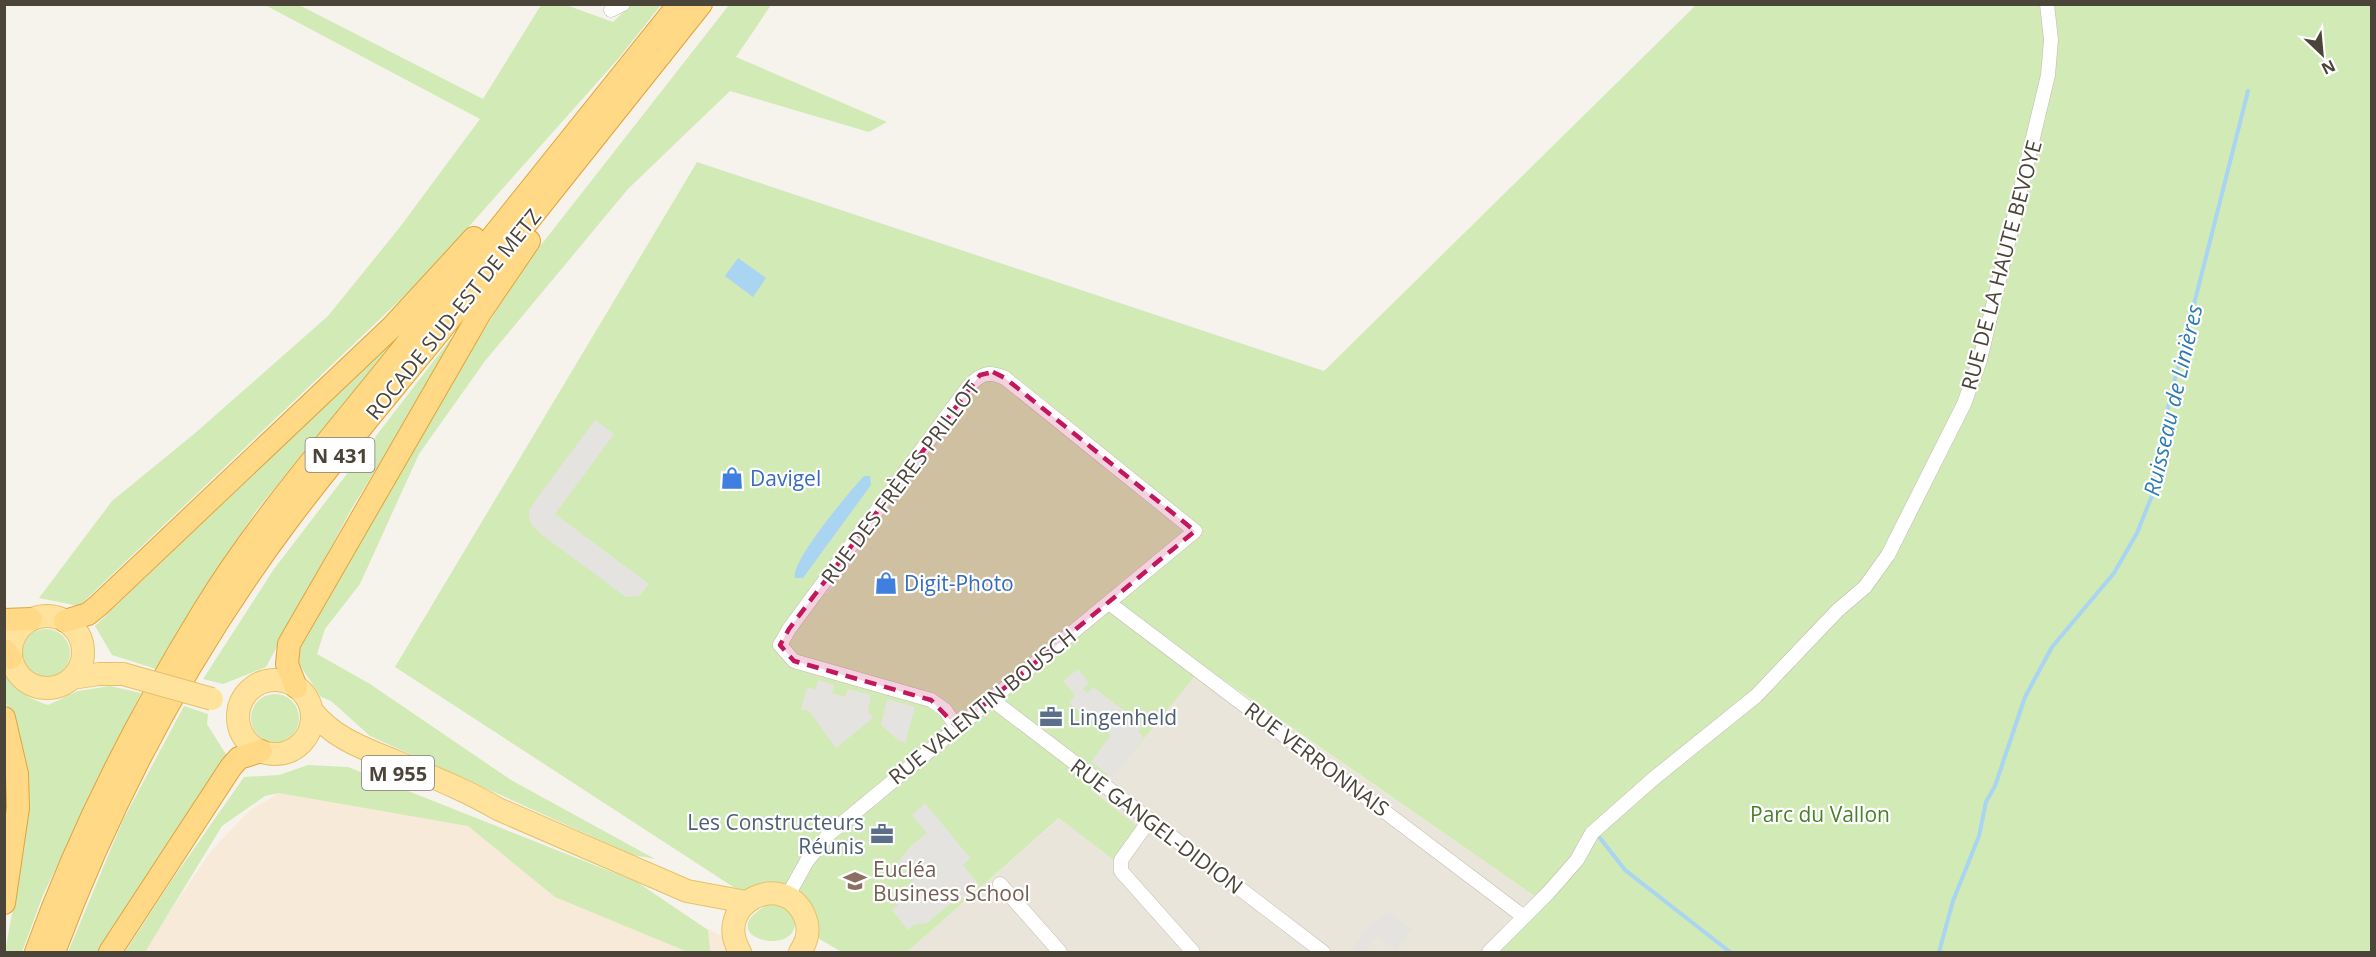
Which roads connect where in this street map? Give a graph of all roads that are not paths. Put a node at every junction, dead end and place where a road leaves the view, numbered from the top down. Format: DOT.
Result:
graph roads {
  1 [pos="679,4"];
  2 [pos="701,4"];
  3 [pos="2047,4"];
  4 [pos="614,99"];
  5 [pos="1196,531"];
  6 [pos="1109,603"];
  7 [pos="32,619"];
  8 [pos="4,620"];
  9 [pos="65,621"];
  10 [pos="83,646"];
  11 [pos="8,654"];
  12 [pos="123,674"];
  13 [pos="72,678"];
  14 [pos="296,687"];
  15 [pos="251,689"];
  16 [pos="212,699"];
  17 [pos="991,699"];
  18 [pos="312,711"];
  19 [pos="4,718"];
  20 [pos="239,725"];
  21 [pos="957,727"];
  22 [pos="297,747"];
  23 [pos="261,751"];
  24 [pos="498,809"];
  25 [pos="1149,820"];
  26 [pos="1000,884"];
  27 [pos="687,891"];
  28 [pos="787,897"];
  29 [pos="746,902"];
  30 [pos="4,903"];
  31 [pos="1524,917"];
  32 [pos="736,943"];
  33 [pos="805,951"];
  34 [pos="36,952"];
  35 [pos="54,952"];
  36 [pos="110,952"];
  37 [pos="1060,952"];
  38 [pos="1193,952"];
  39 [pos="1323,952"];
  40 [pos="1489,952"];
  1 -- 4 [label="highway, ROCADE SUD-EST DE METZ / N 431"];
  2 -- 4 [label="highway, ROCADE SUD-EST DE METZ / N 431"];
  3 -- 31 [label="street, RUE DE LA HAUTE BEVOYE"];
  4 -- 9 [label="highway"];
  4 -- 14 [label="highway"];
  4 -- 34 [label="highway, ROCADE SUD-EST DE METZ / N 431"];
  4 -- 35 [label="highway, ROCADE SUD-EST DE METZ / N 431"];
  5 -- 6 [label="street, RUE VALENTIN BOUSCH"];
  5 -- 21 [label="street, RUE DES FRÈRES PRILLOT"];
  6 -- 17 [label="street, RUE VALENTIN BOUSCH"];
  6 -- 31 [label="street, RUE VERRONNAIS"];
  7 -- 8 [label="highway"];
  7 -- 9 [label="main road"];
  7 -- 11 [label="main road"];
  9 -- 10 [label="main road"];
  10 -- 12 [label="main road"];
  10 -- 13 [label="main road"];
  11 -- 13 [label="main road"];
  12 -- 13 [label="main road"];
  12 -- 16 [label="main road, bridge"];
  14 -- 15 [label="main road"];
  14 -- 18 [label="main road"];
  15 -- 16 [label="main road"];
  15 -- 20 [label="main road"];
  16 -- 20 [label="main road"];
  17 -- 21 [label="street, RUE VALENTIN BOUSCH"];
  17 -- 25 [label="street, RUE GANGEL-DIDION"];
  18 -- 22 [label="main road"];
  18 -- 24 [label="main road, M 955"];
  19 -- 30 [label="highway"];
  20 -- 23 [label="main road"];
  21 -- 28 [label="street, RUE VALENTIN BOUSCH"];
  22 -- 23 [label="main road"];
  22 -- 24 [label="main road, M 955"];
  23 -- 36 [label="highway"];
  24 -- 27 [label="main road, M 955"];
  25 -- 38 [label="street"];
  25 -- 39 [label="street, RUE GANGEL-DIDION"];
  26 -- 37 [label="street"];
  27 -- 29 [label="main road, M 955"];
  27 -- 32 [label="main road, M 955"];
  28 -- 29 [label="main road"];
  28 -- 33 [label="main road"];
  29 -- 32 [label="main road"];
  31 -- 40 [label="street, RUE DE LA HAUTE BEVOYE"];
}
